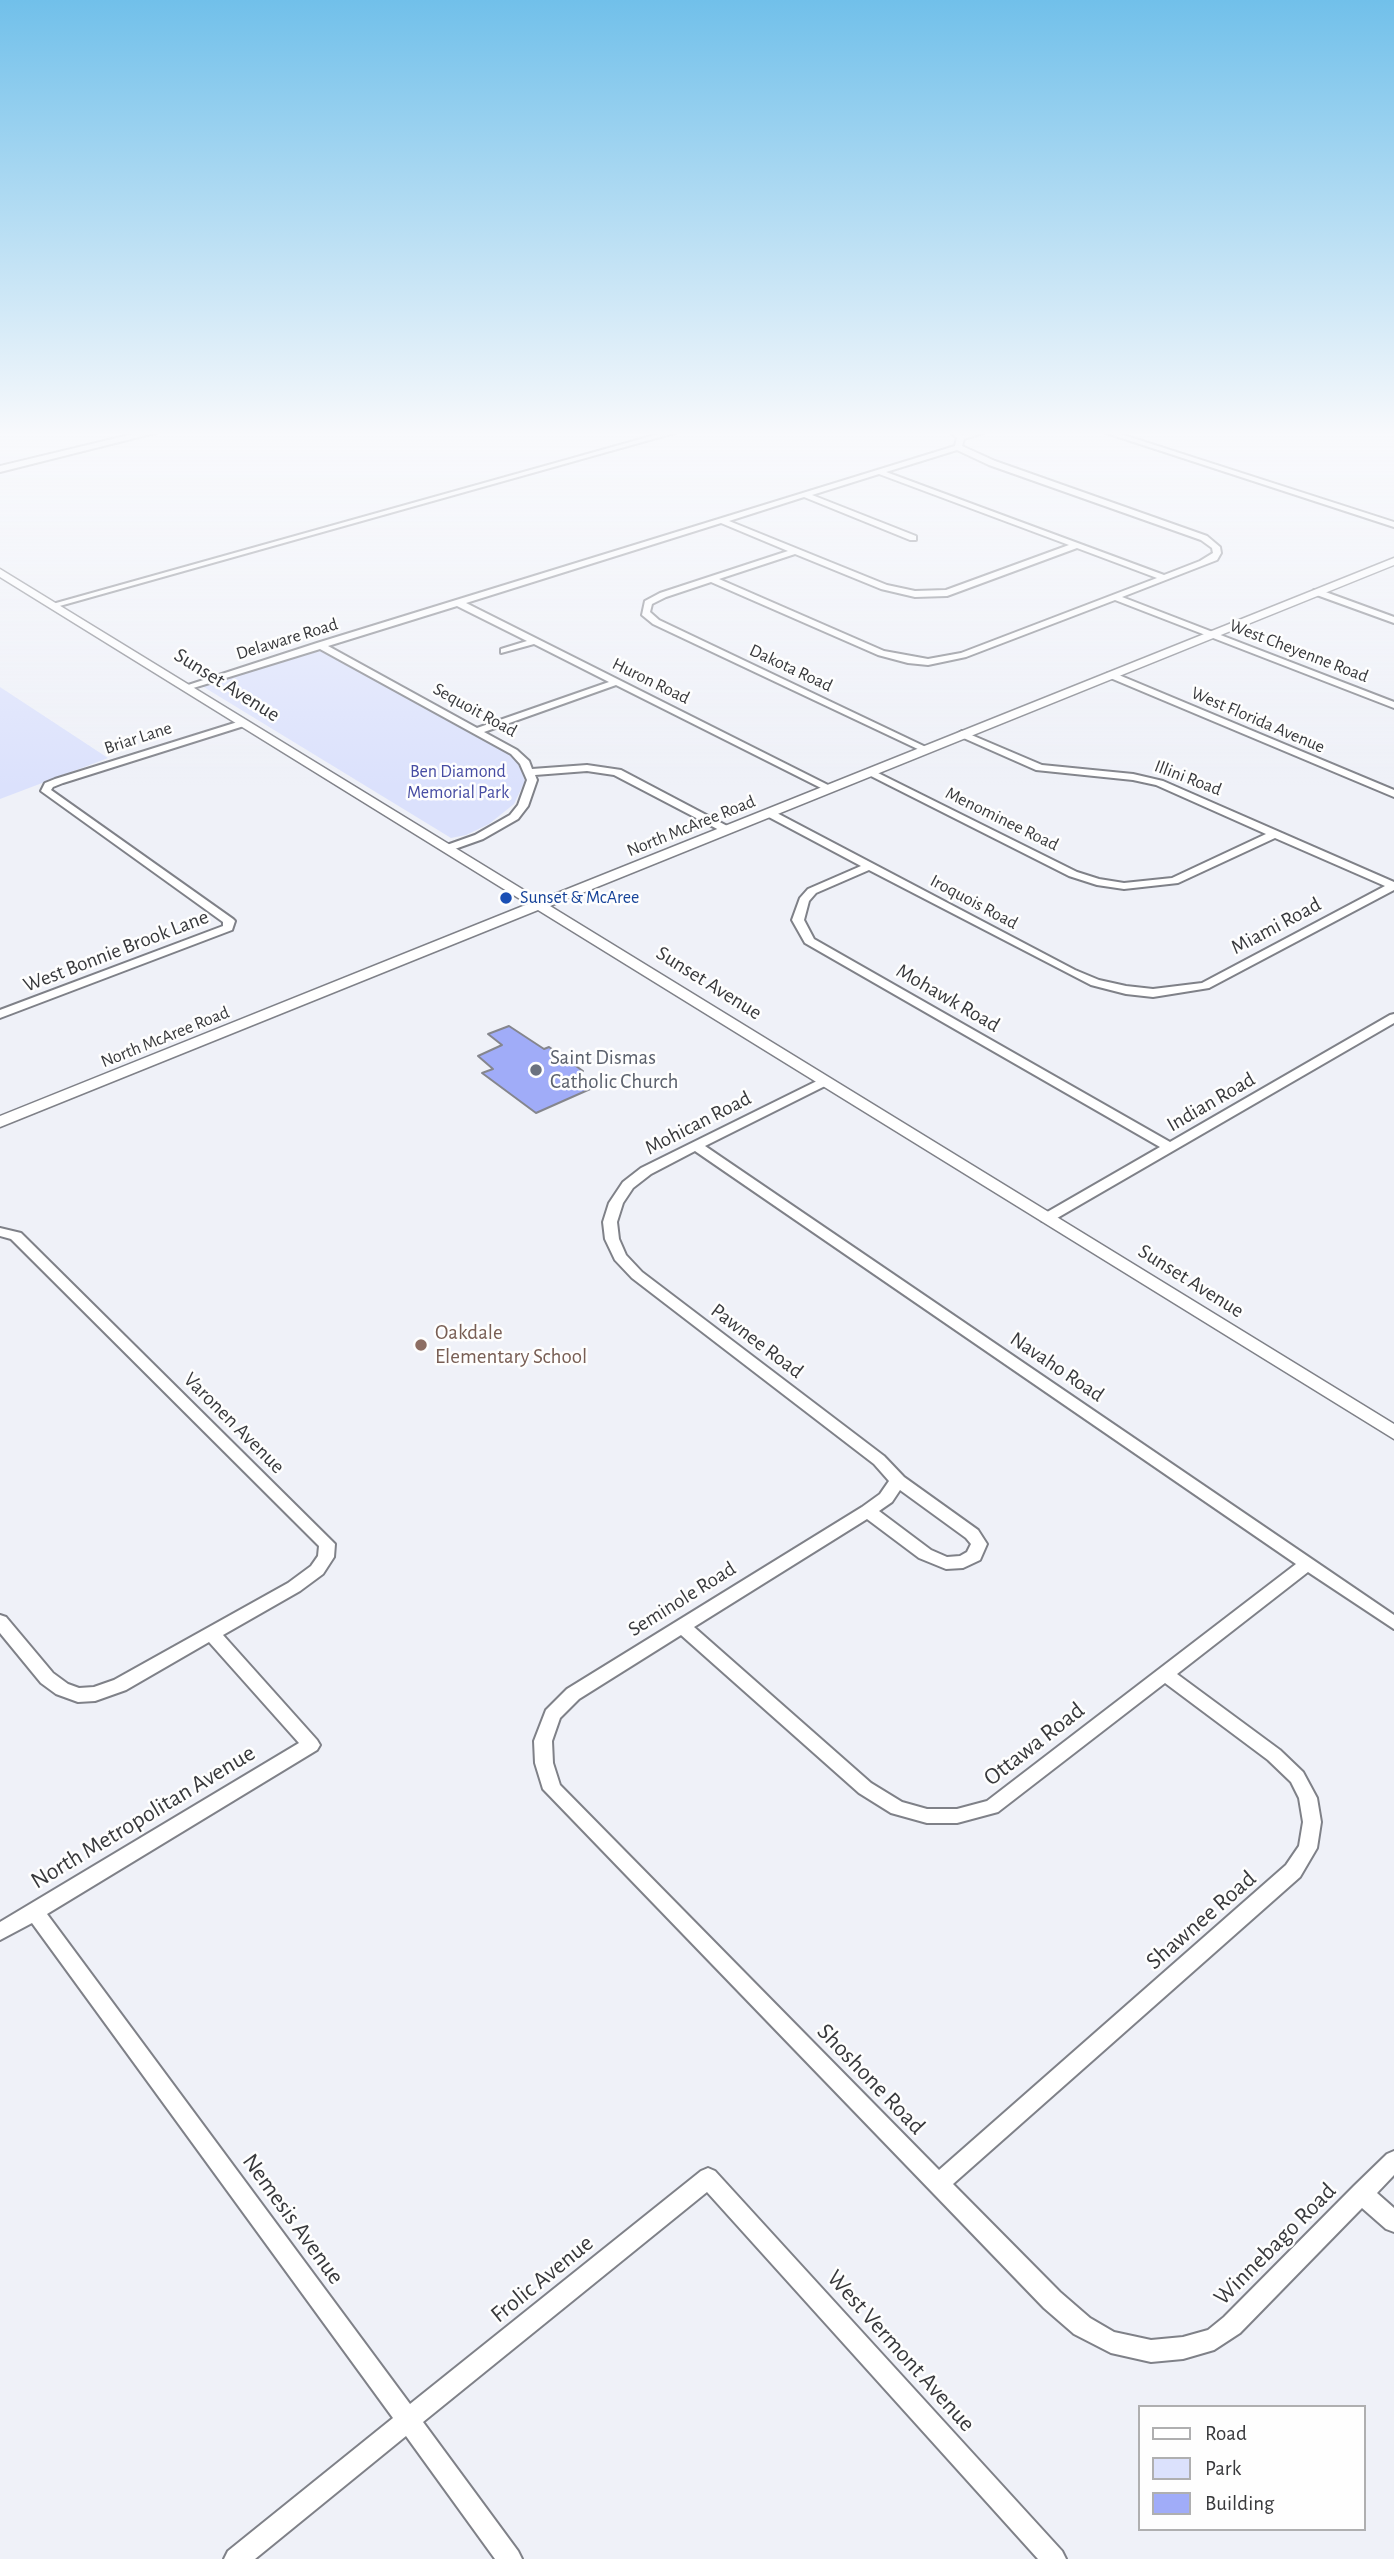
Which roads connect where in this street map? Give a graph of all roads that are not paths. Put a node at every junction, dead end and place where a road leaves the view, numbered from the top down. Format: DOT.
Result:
graph roads {
  1 [pos="252,549"];
  2 [pos="632,549"];
  3 [pos="791,549"];
  4 [pos="1066,549"];
  5 [pos="1090,549"];
  6 [pos="1216,549"];
  7 [pos="795,551"];
  8 [pos="1394,561"];
  9 [pos="0,572"];
  10 [pos="1165,578"];
  11 [pos="712,579"];
  12 [pos="1317,592"];
  13 [pos="1115,597"];
  14 [pos="459,603"];
  15 [pos="53,605"];
  16 [pos="1394,620"];
  17 [pos="1212,635"];
  18 [pos="535,641"];
  19 [pos="320,645"];
  20 [pos="504,651"];
  21 [pos="1111,675"];
  22 [pos="617,682"];
  23 [pos="187,687"];
  24 [pos="1394,705"];
  25 [pos="244,723"];
  26 [pos="477,731"];
  27 [pos="962,734"];
  28 [pos="925,749"];
  29 [pos="530,772"];
  30 [pos="868,772"];
  31 [pos="829,788"];
  32 [pos="1394,794"];
  33 [pos="769,813"];
  34 [pos="727,830"];
  35 [pos="1277,834"];
  36 [pos="448,848"];
  37 [pos="869,866"];
  38 [pos="1394,886"];
  39 [pos="541,905"];
  40 [pos="222,916"];
  41 [pos="1173,992"];
  42 [pos="0,1014"];
  43 [pos="1394,1018"];
  44 [pos="825,1081"];
  45 [pos="0,1122"];
  46 [pos="696,1146"];
  47 [pos="1171,1148"];
  48 [pos="1047,1218"];
  49 [pos="610,1222"];
  50 [pos="0,1232"];
  51 [pos="1394,1433"];
  52 [pos="898,1481"];
  53 [pos="868,1511"];
  54 [pos="1307,1564"];
  55 [pos="0,1621"];
  56 [pos="1394,1623"];
  57 [pos="681,1625"];
  58 [pos="211,1633"];
  59 [pos="1165,1674"];
  60 [pos="552,1789"];
  61 [pos="34,1912"];
  62 [pos="0,1932"];
  63 [pos="1394,2161"];
  64 [pos="708,2178"];
  65 [pos="938,2184"];
  66 [pos="1361,2193"];
  67 [pos="1394,2221"];
  68 [pos="1183,2348"];
  69 [pos="409,2420"];
  70 [pos="236,2559"];
  71 [pos="510,2559"];
  72 [pos="1054,2559"];
  1 -- 15 [label="street"];
  2 -- 14 [label="street, Delaware Road"];
  3 -- 7 [label="street"];
  4 -- 7 [label="street"];
  5 -- 10 [label="street"];
  6 -- 10 [label="street"];
  7 -- 11 [label="street"];
  8 -- 12 [label="street, North McAree Road"];
  9 -- 15 [label="street, Sunset Avenue"];
  10 -- 13 [label="street"];
  11 -- 13 [label="street"];
  11 -- 28 [label="street, Dakota Road"];
  12 -- 16 [label="street"];
  12 -- 17 [label="street, North McAree Road"];
  13 -- 17 [label="street, West Cheyenne Road"];
  14 -- 18 [label="street, Huron Road"];
  14 -- 19 [label="street, Delaware Road"];
  15 -- 23 [label="street, Sunset Avenue"];
  17 -- 21 [label="street, North McAree Road"];
  17 -- 24 [label="street, West Cheyenne Road"];
  18 -- 20 [label="street"];
  18 -- 22 [label="street, Huron Road"];
  19 -- 23 [label="street, Delaware Road"];
  19 -- 26 [label="street, Sequoit Road"];
  21 -- 27 [label="street, North McAree Road"];
  21 -- 32 [label="street, West Florida Avenue"];
  22 -- 26 [label="street"];
  22 -- 31 [label="street, Huron Road"];
  23 -- 25 [label="street, Sunset Avenue"];
  25 -- 36 [label="street, Sunset Avenue"];
  25 -- 40 [label="street, Briar Lane"];
  26 -- 29 [label="street, Sequoit Road"];
  27 -- 28 [label="street, North McAree Road"];
  27 -- 35 [label="street, Illini Road"];
  28 -- 30 [label="street, North McAree Road"];
  29 -- 34 [label="street"];
  29 -- 36 [label="street"];
  30 -- 31 [label="street, North McAree Road"];
  30 -- 35 [label="street, Menominee Road"];
  31 -- 33 [label="street, North McAree Road"];
  33 -- 34 [label="street, North McAree Road"];
  33 -- 37 [label="street, Iroquois Road"];
  34 -- 39 [label="street, North McAree Road"];
  35 -- 38 [label="street, Illini Road"];
  36 -- 39 [label="street, Sunset Avenue"];
  37 -- 41 [label="street, Iroquois Road"];
  37 -- 47 [label="street, Mohawk Road"];
  38 -- 41 [label="street, Miami Road"];
  39 -- 44 [label="street, Sunset Avenue"];
  39 -- 45 [label="street, North McAree Road"];
  40 -- 42 [label="street, West Bonnie Brook Lane"];
  43 -- 47 [label="street, Indian Road"];
  44 -- 46 [label="street, Mohican Road"];
  44 -- 48 [label="street, Sunset Avenue"];
  46 -- 49 [label="street, Mohican Road"];
  46 -- 54 [label="street, Navaho Road"];
  47 -- 48 [label="street, Indian Road"];
  48 -- 51 [label="street, Sunset Avenue"];
  49 -- 52 [label="street, Pawnee Road"];
  50 -- 58 [label="street, Varonen Avenue"];
  52 -- 53 [label="street, Seminole Road"];
  52 -- 53 [label="street, Pawnee Road"];
  53 -- 57 [label="street, Seminole Road"];
  54 -- 56 [label="street, Navaho Road"];
  54 -- 59 [label="street, Ottawa Road"];
  55 -- 58 [label="street"];
  57 -- 59 [label="street, Ottawa Road"];
  57 -- 60 [label="street, Seminole Road"];
  58 -- 61 [label="street, North Metropolitan Avenue"];
  59 -- 65 [label="street, Shawnee Road"];
  60 -- 65 [label="street, Shoshone Road"];
  61 -- 62 [label="street, North Metropolitan Avenue"];
  61 -- 69 [label="street, Nemesis Avenue"];
  63 -- 66 [label="street, Winnebago Road"];
  64 -- 69 [label="street, Frolic Avenue"];
  64 -- 72 [label="street, West Vermont Avenue"];
  65 -- 68 [label="street, Shoshone Road"];
  66 -- 67 [label="street"];
  66 -- 68 [label="street, Winnebago Road"];
  69 -- 70 [label="street, Frolic Avenue"];
  69 -- 71 [label="street, Nemesis Avenue"];
}
